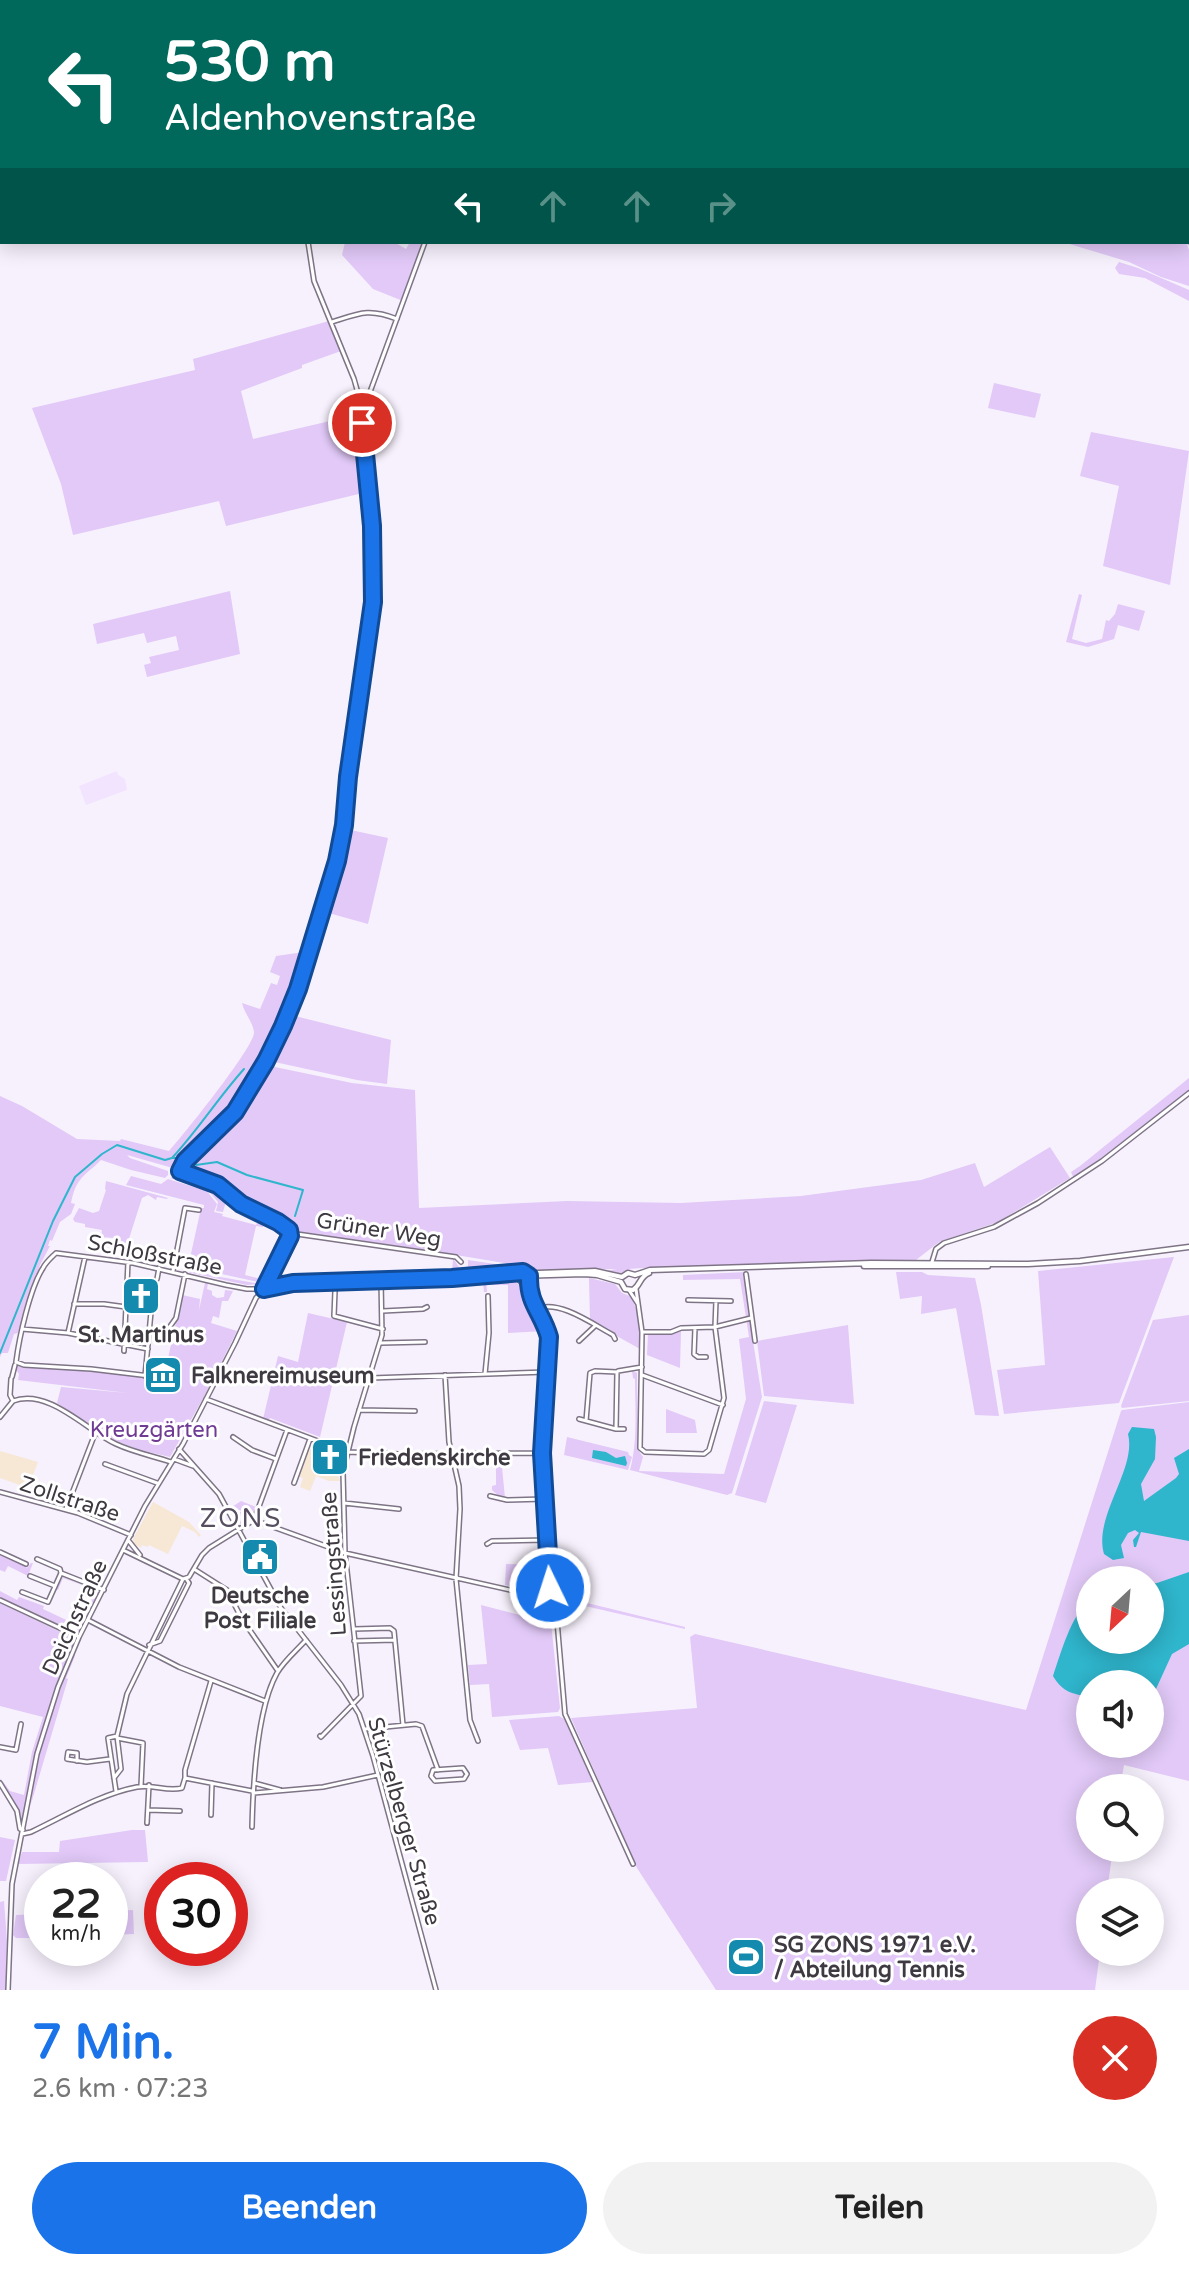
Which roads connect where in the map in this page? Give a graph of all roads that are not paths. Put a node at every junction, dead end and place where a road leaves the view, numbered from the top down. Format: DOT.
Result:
graph roads {
  1 [pos="672,0"];
  2 [pos="696,0"];
  3 [pos="308,244"];
  4 [pos="424,244"];
  5 [pos="397,319"];
  6 [pos="331,323"];
  7 [pos="363,412"];
  8 [pos="1189,1093"];
  9 [pos="199,1210"];
  10 [pos="290,1233"];
  11 [pos="1189,1247"];
  12 [pos="85,1257"];
  13 [pos="128,1262"];
  14 [pos="461,1262"];
  15 [pos="930,1264"];
  16 [pos="159,1268"];
  17 [pos="657,1270"];
  18 [pos="173,1271"];
  19 [pos="185,1274"];
  20 [pos="746,1274"];
  21 [pos="526,1275"];
  22 [pos="635,1275"];
  23 [pos="515,1277"];
  24 [pos="452,1278"];
  25 [pos="157,1279"];
  26 [pos="381,1280"];
  27 [pos="622,1280"];
  28 [pos="639,1280"];
  29 [pos="523,1285"];
  30 [pos="247,1289"];
  31 [pos="264,1289"];
  32 [pos="632,1289"];
  33 [pos="335,1291"];
  34 [pos="529,1295"];
  35 [pos="488,1296"];
  36 [pos="256,1298"];
  37 [pos="688,1300"];
  38 [pos="716,1301"];
  39 [pos="731,1301"];
  40 [pos="74,1304"];
  41 [pos="127,1307"];
  42 [pos="427,1307"];
  43 [pos="537,1309"];
  44 [pos="383,1311"];
  45 [pos="151,1312"];
  46 [pos="751,1318"];
  47 [pos="595,1326"];
  48 [pos="715,1327"];
  49 [pos="695,1328"];
  50 [pos="22,1329"];
  51 [pos="383,1329"];
  52 [pos="150,1330"];
  53 [pos="642,1332"];
  54 [pos="68,1333"];
  55 [pos="615,1339"];
  56 [pos="579,1341"];
  57 [pos="755,1341"];
  58 [pos="425,1342"];
  59 [pos="381,1343"];
  60 [pos="124,1345"];
  61 [pos="148,1349"];
  62 [pos="124,1351"];
  63 [pos="706,1357"];
  64 [pos="16,1363"];
  65 [pos="642,1367"];
  66 [pos="547,1372"];
  67 [pos="617,1372"];
  68 [pos="485,1374"];
  69 [pos="445,1375"];
  70 [pos="642,1375"];
  71 [pos="145,1376"];
  72 [pos="158,1377"];
  73 [pos="370,1377"];
  74 [pos="206,1399"];
  75 [pos="13,1401"];
  76 [pos="723,1405"];
  77 [pos="359,1410"];
  78 [pos="415,1411"];
  79 [pos="0,1417"];
  80 [pos="579,1419"];
  81 [pos="586,1421"];
  82 [pos="616,1429"];
  83 [pos="624,1429"];
  84 [pos="287,1430"];
  85 [pos="96,1431"];
  86 [pos="233,1437"];
  87 [pos="310,1439"];
  88 [pos="179,1449"];
  89 [pos="347,1452"];
  90 [pos="451,1453"];
  91 [pos="542,1453"];
  92 [pos="276,1459"];
  93 [pos="172,1460"];
  94 [pos="105,1464"];
  95 [pos="196,1468"];
  96 [pos="157,1483"];
  97 [pos="294,1483"];
  98 [pos="0,1492"];
  99 [pos="490,1496"];
  100 [pos="545,1499"];
  101 [pos="344,1503"];
  102 [pos="66,1509"];
  103 [pos="399,1509"];
  104 [pos="254,1520"];
  105 [pos="239,1530"];
  106 [pos="131,1535"];
  107 [pos="128,1540"];
  108 [pos="547,1540"];
  109 [pos="487,1544"];
  110 [pos="123,1550"];
  111 [pos="0,1552"];
  112 [pos="345,1553"];
  113 [pos="142,1558"];
  114 [pos="37,1559"];
  115 [pos="26,1564"];
  116 [pos="194,1569"];
  117 [pos="61,1573"];
  118 [pos="30,1576"];
  119 [pos="185,1579"];
  120 [pos="456,1579"];
  121 [pos="55,1586"];
  122 [pos="104,1590"];
  123 [pos="22,1592"];
  124 [pos="548,1595"];
  125 [pos="0,1600"];
  126 [pos="88,1620"];
  127 [pos="353,1629"];
  128 [pos="79,1637"];
  129 [pos="306,1640"];
  130 [pos="395,1640"];
  131 [pos="354,1641"];
  132 [pos="148,1648"];
  133 [pos="278,1671"];
  134 [pos="211,1681"];
  135 [pos="265,1701"];
  136 [pos="354,1704"];
  137 [pos="21,1724"];
  138 [pos="403,1725"];
  139 [pos="365,1729"];
  140 [pos="320,1736"];
  141 [pos="117,1737"];
  142 [pos="478,1741"];
  143 [pos="0,1747"];
  144 [pos="110,1759"];
  145 [pos="77,1761"];
  146 [pos="438,1770"];
  147 [pos="378,1775"];
  148 [pos="114,1778"];
  149 [pos="185,1778"];
  150 [pos="0,1783"];
  151 [pos="212,1783"];
  152 [pos="254,1783"];
  153 [pos="149,1785"];
  154 [pos="141,1786"];
  155 [pos="116,1791"];
  156 [pos="283,1791"];
  157 [pos="253,1792"];
  158 [pos="148,1810"];
  159 [pos="180,1811"];
  160 [pos="211,1815"];
  161 [pos="147,1823"];
  162 [pos="252,1827"];
  163 [pos="22,1832"];
  164 [pos="633,1864"];
  165 [pos="8,1990"];
  166 [pos="436,1990"];
  1 -- 2 [label="street"];
  3 -- 6 [label="street"];
  4 -- 5 [label="street"];
  5 -- 6 [label="street"];
  5 -- 7 [label="street"];
  6 -- 7 [label="street"];
  7 -- 10 [label="street"];
  8 -- 15 [label="street"];
  9 -- 18 [label="street"];
  10 -- 14 [label="street, Grüner Weg"];
  10 -- 31 [label="street, Deichstraße"];
  11 -- 15 [label="street"];
  12 -- 13 [label="street, Schloßstraße"];
  12 -- 40 [label="street"];
  12 -- 50 [label="street, Schloßstraße"];
  13 -- 16 [label="street, Schloßstraße"];
  13 -- 41 [label="street"];
  15 -- 17 [label="street"];
  16 -- 18 [label="street, Schloßstraße"];
  16 -- 25 [label="street"];
  17 -- 22 [label="street"];
  17 -- 28 [label="street"];
  18 -- 19 [label="street, Schloßstraße"];
  19 -- 30 [label="street, Schloßstraße"];
  19 -- 52 [label="street"];
  20 -- 46 [label="street"];
  21 -- 23 [label="street"];
  21 -- 24 [label="street"];
  21 -- 27 [label="street"];
  21 -- 27 [label="street"];
  21 -- 29 [label="street"];
  21 -- 34 [label="street"];
  22 -- 27 [label="street"];
  22 -- 28 [label="street"];
  23 -- 24 [label="street"];
  23 -- 29 [label="street"];
  24 -- 26 [label="street"];
  26 -- 31 [label="street"];
  26 -- 44 [label="street, Lessingstraße"];
  27 -- 32 [label="street"];
  28 -- 32 [label="street"];
  29 -- 34 [label="street"];
  30 -- 31 [label="street, Schloßstraße"];
  30 -- 36 [label="street, Schloßstraße"];
  31 -- 36 [label="street, Deichstraße"];
  32 -- 53 [label="street"];
  33 -- 51 [label="street"];
  34 -- 43 [label="street"];
  35 -- 68 [label="street"];
  36 -- 74 [label="street, Deichstraße"];
  37 -- 38 [label="street"];
  38 -- 39 [label="street"];
  38 -- 48 [label="street"];
  40 -- 41 [label="street"];
  40 -- 54 [label="street"];
  41 -- 60 [label="street"];
  42 -- 44 [label="street"];
  43 -- 47 [label="street"];
  43 -- 66 [label="street"];
  44 -- 51 [label="street, Lessingstraße"];
  45 -- 52 [label="street"];
  46 -- 48 [label="street"];
  46 -- 57 [label="street"];
  47 -- 55 [label="street"];
  47 -- 56 [label="street"];
  48 -- 49 [label="street"];
  48 -- 76 [label="street"];
  49 -- 53 [label="street"];
  49 -- 63 [label="street"];
  50 -- 54 [label="street"];
  50 -- 64 [label="street"];
  51 -- 59 [label="street, Lessingstraße"];
  52 -- 61 [label="street"];
  53 -- 65 [label="street"];
  54 -- 60 [label="street"];
  58 -- 59 [label="street"];
  59 -- 73 [label="street, Lessingstraße"];
  60 -- 61 [label="street"];
  60 -- 62 [label="street"];
  61 -- 71 [label="street"];
  64 -- 71 [label="street"];
  64 -- 75 [label="street"];
  65 -- 67 [label="street"];
  65 -- 70 [label="street"];
  66 -- 68 [label="street"];
  66 -- 91 [label="street"];
  67 -- 81 [label="street"];
  67 -- 82 [label="street"];
  68 -- 69 [label="street"];
  69 -- 73 [label="street"];
  69 -- 90 [label="street"];
  70 -- 76 [label="street"];
  70 -- 76 [label="street"];
  71 -- 72 [label="street"];
  73 -- 77 [label="street, Lessingstraße"];
  74 -- 84 [label="street"];
  74 -- 88 [label="street, Deichstraße"];
  75 -- 79 [label="street"];
  75 -- 85 [label="street, Stürzelberger Straße"];
  77 -- 78 [label="street"];
  77 -- 89 [label="street, Lessingstraße"];
  80 -- 81 [label="street"];
  81 -- 82 [label="street"];
  82 -- 83 [label="street"];
  84 -- 87 [label="street"];
  84 -- 92 [label="street"];
  85 -- 93 [label="street, Stürzelberger Straße"];
  85 -- 102 [label="street"];
  86 -- 92 [label="street"];
  87 -- 89 [label="street"];
  87 -- 97 [label="street"];
  88 -- 93 [label="street, Deichstraße"];
  88 -- 95 [label="street, Stürzelberger Straße"];
  89 -- 90 [label="street"];
  89 -- 101 [label="street, Lessingstraße"];
  90 -- 91 [label="street"];
  90 -- 120 [label="street"];
  91 -- 100 [label="street"];
  92 -- 104 [label="street"];
  93 -- 95 [label="street, Stürzelberger Straße"];
  93 -- 96 [label="street, Deichstraße"];
  94 -- 96 [label="street"];
  95 -- 105 [label="street, Stürzelberger Straße"];
  96 -- 106 [label="street, Deichstraße"];
  98 -- 102 [label="street, Zollstraße"];
  99 -- 100 [label="street"];
  100 -- 108 [label="street"];
  101 -- 103 [label="street"];
  101 -- 112 [label="street, Lessingstraße"];
  102 -- 106 [label="street, Zollstraße"];
  104 -- 105 [label="street"];
  104 -- 112 [label="street"];
  105 -- 116 [label="street"];
  105 -- 129 [label="street, Stürzelberger Straße"];
  106 -- 107 [label="street, Deichstraße"];
  107 -- 110 [label="street, Deichstraße"];
  107 -- 113 [label="street"];
  108 -- 109 [label="street"];
  108 -- 124 [label="street"];
  110 -- 113 [label="street"];
  110 -- 122 [label="street, Deichstraße"];
  111 -- 115 [label="street"];
  112 -- 120 [label="street"];
  112 -- 127 [label="street, Lessingstraße"];
  113 -- 119 [label="street"];
  114 -- 117 [label="street"];
  116 -- 119 [label="street"];
  116 -- 133 [label="street"];
  117 -- 121 [label="street"];
  117 -- 122 [label="street"];
  118 -- 121 [label="street"];
  119 -- 132 [label="street"];
  120 -- 124 [label="street"];
  120 -- 142 [label="street"];
  121 -- 123 [label="street"];
  122 -- 126 [label="street, Deichstraße"];
  124 -- 164 [label="street"];
  125 -- 128 [label="street"];
  126 -- 128 [label="street, Deichstraße"];
  126 -- 132 [label="street"];
  127 -- 130 [label="street"];
  127 -- 131 [label="street, Lessingstraße"];
  128 -- 163 [label="street, Deichstraße"];
  129 -- 133 [label="street"];
  129 -- 136 [label="street, Stürzelberger Straße"];
  130 -- 131 [label="street"];
  130 -- 138 [label="street"];
  131 -- 136 [label="street, Lessingstraße"];
  132 -- 134 [label="street"];
  132 -- 141 [label="street"];
  133 -- 135 [label="street"];
  134 -- 135 [label="street"];
  134 -- 149 [label="street"];
  135 -- 152 [label="street"];
  136 -- 139 [label="street, Stürzelberger Straße"];
  136 -- 140 [label="street"];
  137 -- 143 [label="street"];
  138 -- 139 [label="street"];
  138 -- 146 [label="street"];
  139 -- 147 [label="street, Stürzelberger Straße"];
  141 -- 144 [label="street"];
  141 -- 148 [label="street"];
  141 -- 154 [label="street"];
  144 -- 145 [label="street"];
  144 -- 148 [label="street"];
  146 -- 146 [label="street"];
  147 -- 156 [label="street"];
  147 -- 166 [label="street, Stürzelberger Straße"];
  148 -- 155 [label="street"];
  149 -- 151 [label="street"];
  149 -- 153 [label="street"];
  150 -- 163 [label="street"];
  151 -- 157 [label="street"];
  151 -- 160 [label="street"];
  152 -- 156 [label="street"];
  152 -- 157 [label="street"];
  153 -- 154 [label="street"];
  153 -- 158 [label="street"];
  154 -- 155 [label="street"];
  155 -- 163 [label="street"];
  156 -- 157 [label="street"];
  157 -- 162 [label="street"];
  158 -- 159 [label="street"];
  158 -- 161 [label="street"];
  163 -- 165 [label="street, Deichstraße"];
}
